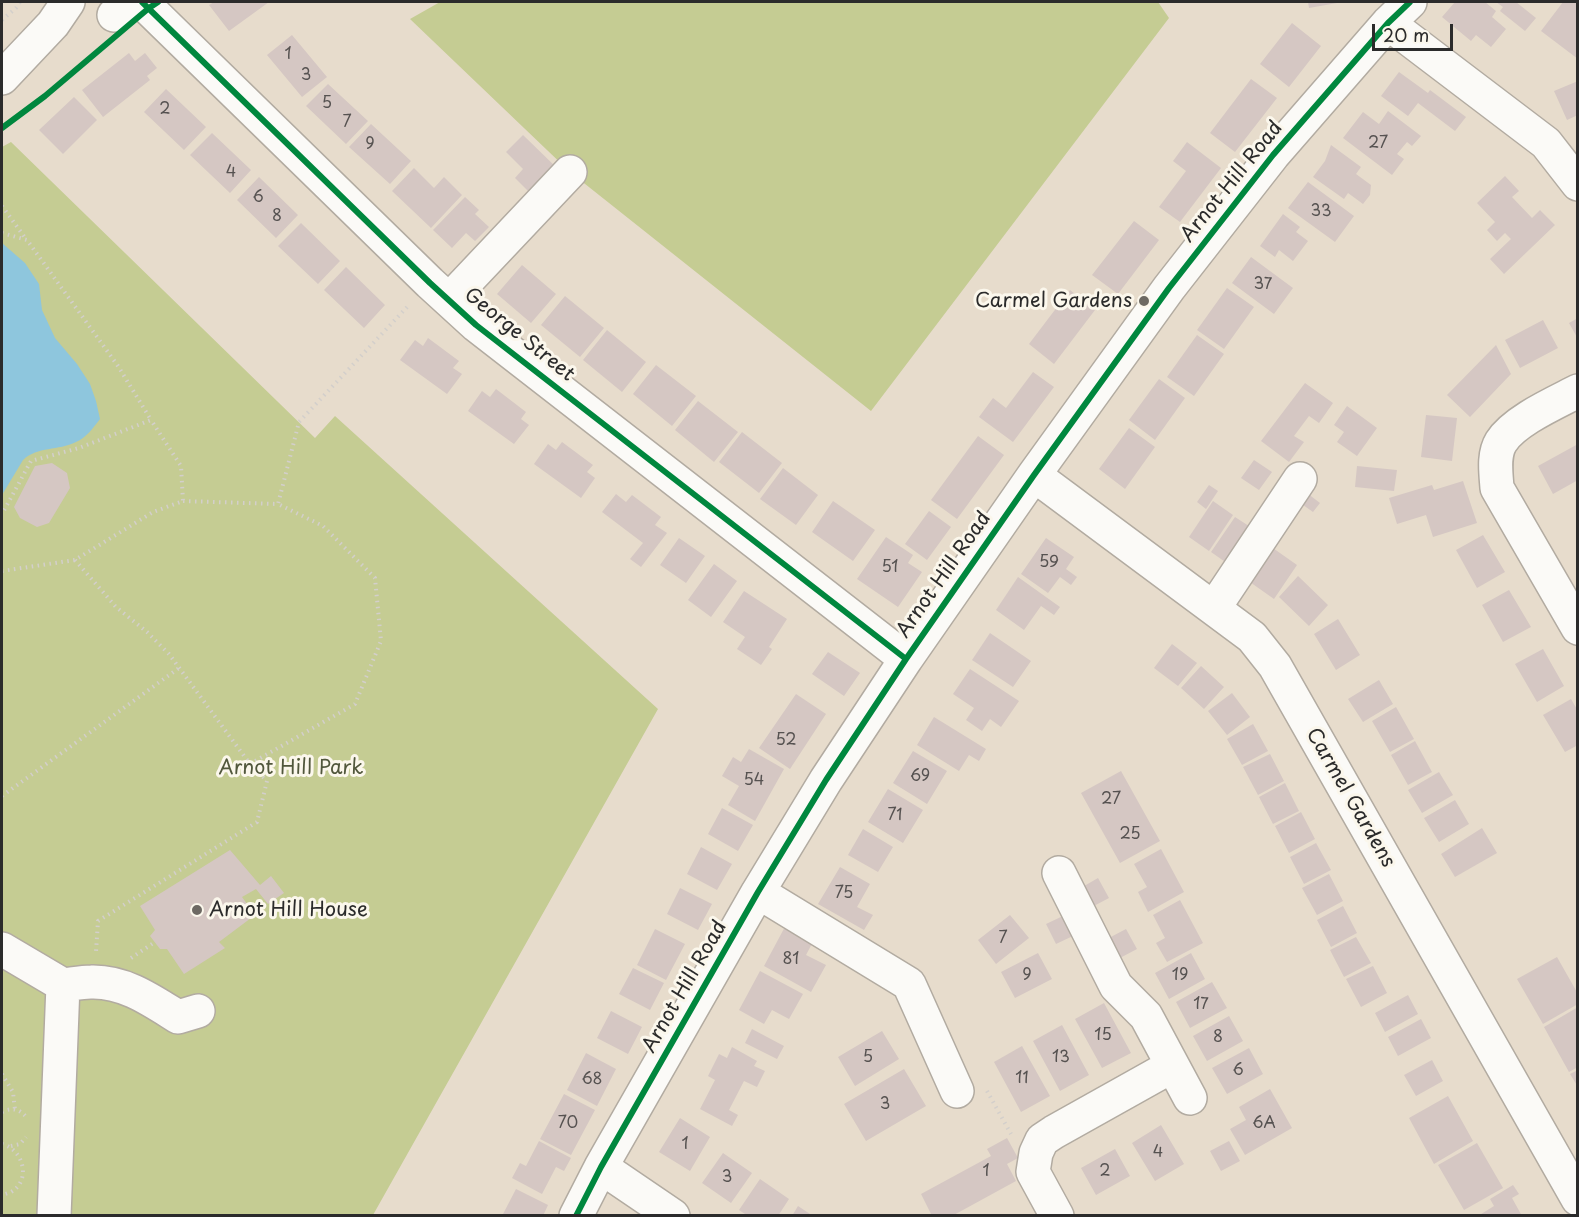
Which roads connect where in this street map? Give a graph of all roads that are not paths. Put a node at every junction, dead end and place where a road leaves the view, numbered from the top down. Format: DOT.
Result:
graph roads {
  1 [pos="68,2"];
  2 [pos="128,6"];
  3 [pos="1399,12"];
  4 [pos="2,78"];
  5 [pos="570,172"];
  6 [pos="1578,184"];
  7 [pos="440,292"];
  8 [pos="1578,391"];
  9 [pos="1034,475"];
  10 [pos="1300,479"];
  11 [pos="1214,608"];
  12 [pos="1578,628"];
  13 [pos="906,659"];
  14 [pos="1059,873"];
  15 [pos="758,892"];
  16 [pos="2,949"];
  17 [pos="78,984"];
  18 [pos="198,1011"];
  19 [pos="1172,1066"];
  20 [pos="957,1091"];
  21 [pos="1190,1098"];
  22 [pos="601,1167"];
  23 [pos="1578,1199"];
  24 [pos="54,1215"];
  25 [pos="576,1215"];
  26 [pos="673,1215"];
  27 [pos="1057,1215"];
  1 -- 4 [label="street"];
  2 -- 7 [label="street, George Street"];
  3 -- 6 [label="street"];
  3 -- 9 [label="street, Arnot Hill Road"];
  5 -- 7 [label="street"];
  7 -- 13 [label="street, George Street"];
  8 -- 12 [label="street"];
  9 -- 11 [label="street, Carmel Gardens"];
  9 -- 13 [label="street, Arnot Hill Road"];
  10 -- 11 [label="street"];
  11 -- 23 [label="street, Carmel Gardens"];
  13 -- 15 [label="street, Arnot Hill Road"];
  14 -- 19 [label="street"];
  15 -- 20 [label="street"];
  15 -- 22 [label="street, Arnot Hill Road"];
  16 -- 17 [label="street"];
  17 -- 18 [label="street"];
  17 -- 24 [label="street"];
  19 -- 21 [label="street"];
  19 -- 27 [label="street"];
  22 -- 25 [label="street, Arnot Hill Road"];
  22 -- 26 [label="street"];
}
